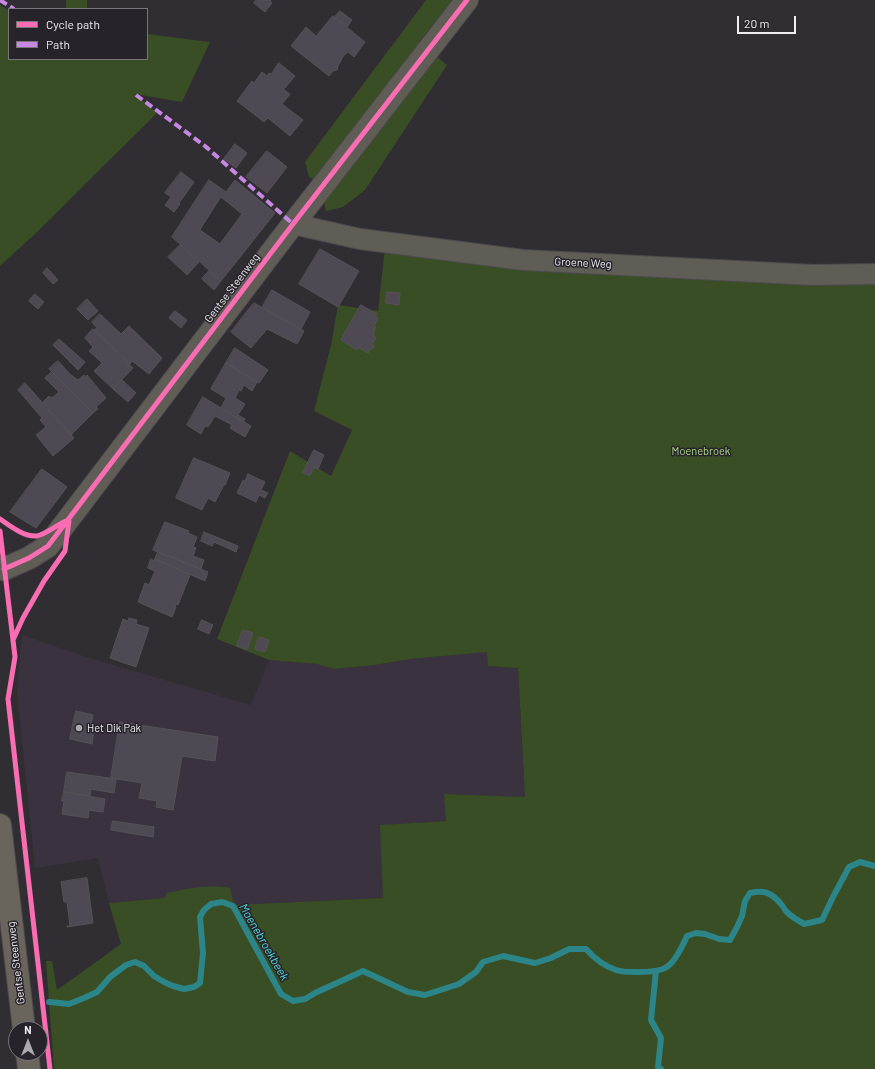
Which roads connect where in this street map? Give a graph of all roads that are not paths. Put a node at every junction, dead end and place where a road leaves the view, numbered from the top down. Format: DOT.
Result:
graph roads {
  1 [pos="467,0"];
  2 [pos="293,224"];
  3 [pos="875,274"];
  4 [pos="0,569"];
  5 [pos="0,825"];
  6 [pos="7,943"];
  7 [pos="22,1021"];
  1 -- 2 [label="street, Gentse Steenweg"];
  2 -- 3 [label="street, Groene Weg"];
  2 -- 4 [label="street, Gentse Steenweg"];
  5 -- 6 [label="main road, Gentse Steenweg"];
  6 -- 7 [label="main road, Gentse Steenweg"];
}
